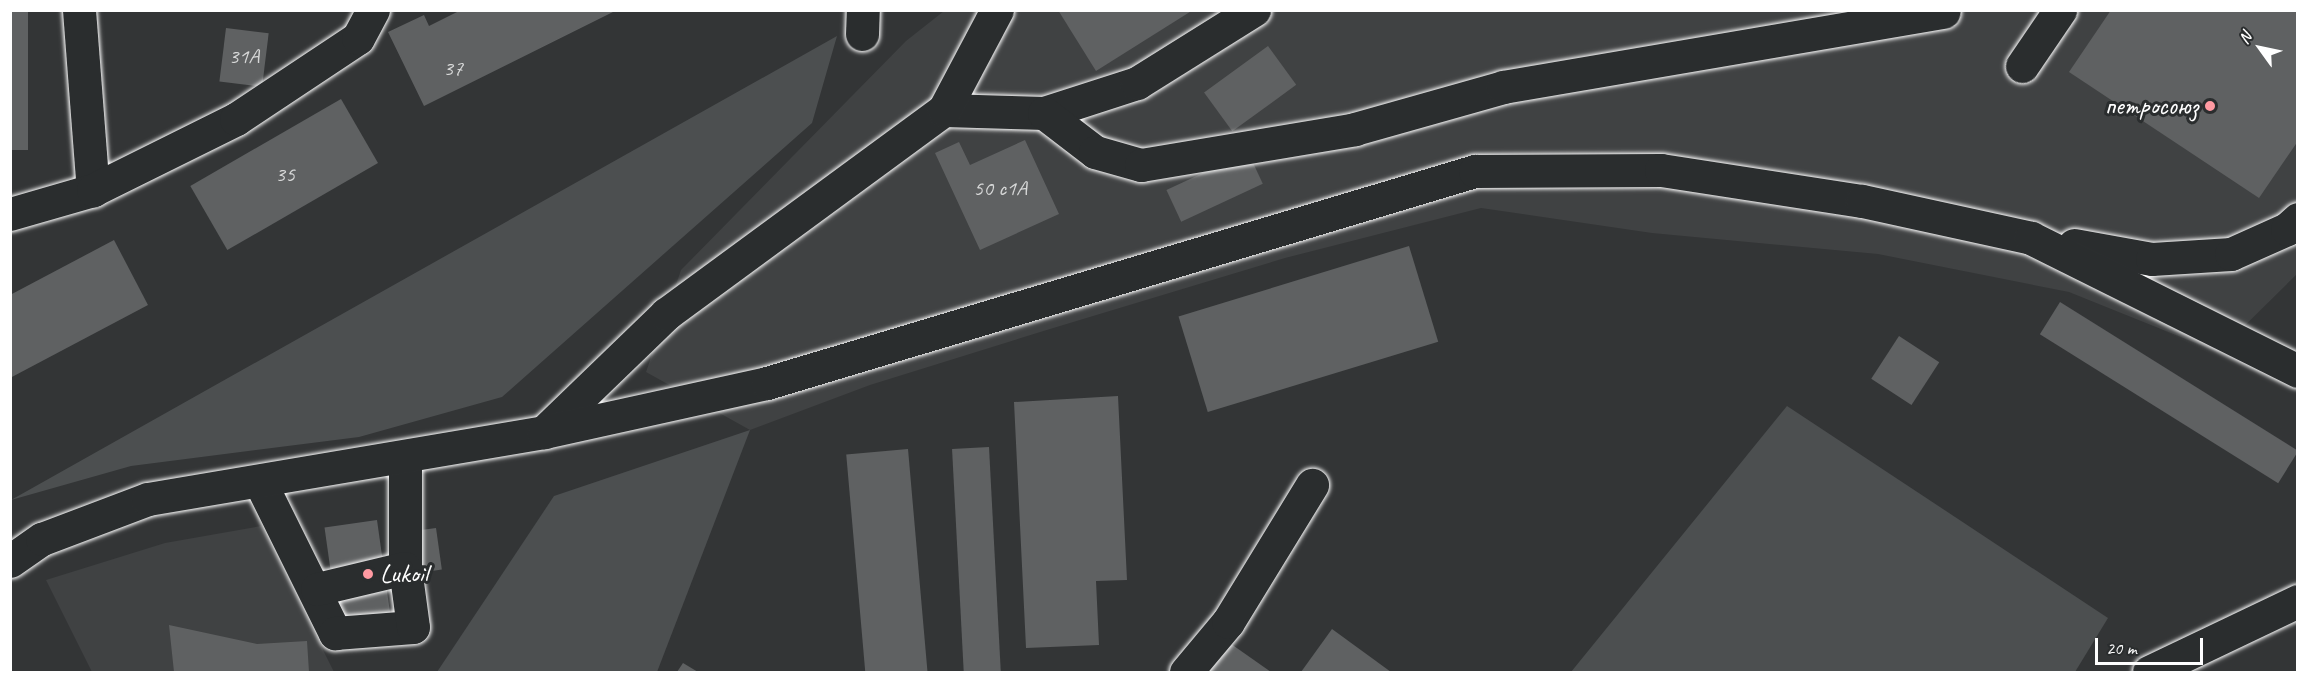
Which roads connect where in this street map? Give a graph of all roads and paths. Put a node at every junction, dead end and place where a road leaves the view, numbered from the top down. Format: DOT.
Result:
graph roads {
  1 [pos="79,10"];
  2 [pos="373,10"];
  3 [pos="997,10"];
  4 [pos="1254,10"];
  5 [pos="2060,10"];
  6 [pos="1944,12"];
  7 [pos="2022,66"];
  8 [pos="944,111"];
  9 [pos="1044,113"];
  10 [pos="93,190"];
  11 [pos="10,214"];
  12 [pos="2292,224"];
  13 [pos="2031,238"];
  14 [pos="2298,371"];
  15 [pos="544,432"];
  16 [pos="405,457"];
  17 [pos="260,482"];
  18 [pos="1312,485"];
  19 [pos="10,561"];
  20 [pos="405,568"];
  21 [pos="317,589"];
  22 [pos="2298,601"];
  23 [pos="1186,672"];
  24 [pos="2149,672"];
  1 -- 10 [label="street"];
  2 -- 10 [label="street"];
  3 -- 8 [label="street"];
  4 -- 9 [label="street"];
  5 -- 7 [label="street"];
  6 -- 9 [label="street"];
  8 -- 9 [label="street"];
  8 -- 15 [label="street"];
  10 -- 11 [label="street"];
  12 -- 13 [label="street"];
  13 -- 14 [label="street"];
  13 -- 15 [label="street"];
  15 -- 16 [label="street"];
  16 -- 17 [label="street"];
  16 -- 20 [label="street"];
  17 -- 19 [label="street"];
  17 -- 21 [label="street"];
  18 -- 23 [label="street"];
  20 -- 21 [label="street"];
  20 -- 21 [label="street"];
  22 -- 24 [label="street"];
}
